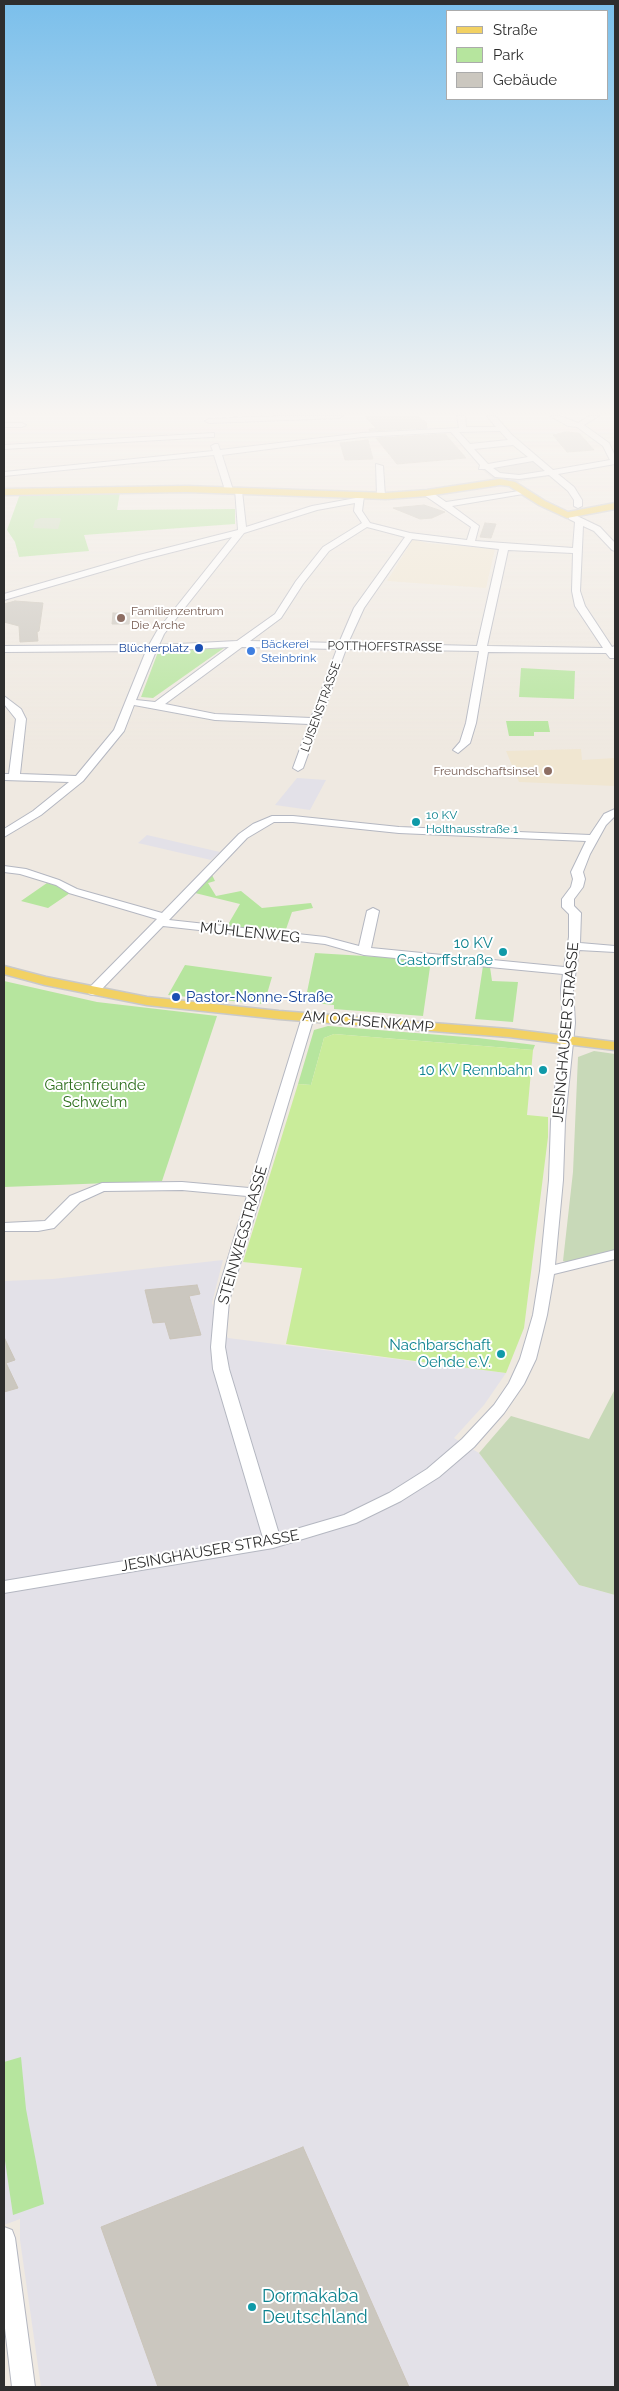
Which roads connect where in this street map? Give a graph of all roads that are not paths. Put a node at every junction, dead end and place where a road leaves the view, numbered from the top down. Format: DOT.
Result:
graph roads {
  1 [pos="250,528"];
  2 [pos="360,528"];
  3 [pos="379,528"];
  4 [pos="475,528"];
  5 [pos="580,528"];
  6 [pos="594,528"];
  7 [pos="242,530"];
  8 [pos="410,536"];
  9 [pos="470,543"];
  10 [pos="504,546"];
  11 [pos="615,548"];
  12 [pos="578,551"];
  13 [pos="4,597"];
  14 [pos="242,644"];
  15 [pos="343,646"];
  16 [pos="152,648"];
  17 [pos="6,649"];
  18 [pos="483,649"];
  19 [pos="612,649"];
  20 [pos="615,658"];
  21 [pos="4,663"];
  22 [pos="4,699"];
  23 [pos="131,702"];
  24 [pos="157,705"];
  25 [pos="316,721"];
  26 [pos="458,750"];
  27 [pos="298,768"];
  28 [pos="9,777"];
  29 [pos="79,779"];
  30 [pos="615,812"];
  31 [pos="4,834"];
  32 [pos="594,838"];
  33 [pos="4,869"];
  34 [pos="373,911"];
  35 [pos="162,920"];
  36 [pos="573,946"];
  37 [pos="615,949"];
  38 [pos="364,951"];
  39 [pos="4,970"];
  40 [pos="571,971"];
  41 [pos="93,991"];
  42 [pos="308,1017"];
  43 [pos="567,1040"];
  44 [pos="615,1046"];
  45 [pos="255,1193"];
  46 [pos="4,1227"];
  47 [pos="615,1255"];
  48 [pos="547,1271"];
  49 [pos="273,1542"];
  50 [pos="4,1587"];
  51 [pos="4,2238"];
  52 [pos="24,2387"];
  1 -- 7 [label="street"];
  2 -- 14 [label="street"];
  3 -- 8 [label="street"];
  4 -- 9 [label="street"];
  5 -- 12 [label="street"];
  6 -- 11 [label="street"];
  7 -- 13 [label="street"];
  7 -- 16 [label="street"];
  8 -- 9 [label="street"];
  8 -- 15 [label="street, LUISENSTRASSE"];
  9 -- 10 [label="street"];
  10 -- 12 [label="street"];
  10 -- 18 [label="street"];
  12 -- 19 [label="street"];
  14 -- 15 [label="street, POTTHOFFSTRASSE"];
  14 -- 16 [label="street, POTTHOFFSTRASSE"];
  14 -- 24 [label="street"];
  15 -- 18 [label="street, POTTHOFFSTRASSE"];
  15 -- 25 [label="street, LUISENSTRASSE"];
  16 -- 17 [label="street, POTTHOFFSTRASSE"];
  16 -- 23 [label="street"];
  17 -- 21 [label="street"];
  18 -- 19 [label="street, POTTHOFFSTRASSE"];
  18 -- 26 [label="street"];
  19 -- 20 [label="street"];
  22 -- 28 [label="street"];
  23 -- 24 [label="street"];
  23 -- 29 [label="street"];
  24 -- 25 [label="street"];
  25 -- 27 [label="street, LUISENSTRASSE"];
  28 -- 29 [label="street"];
  29 -- 31 [label="street"];
  30 -- 32 [label="street, JESINGHAUSER STRASSE"];
  32 -- 35 [label="street"];
  32 -- 36 [label="street, JESINGHAUSER STRASSE"];
  33 -- 35 [label="street"];
  34 -- 38 [label="street"];
  35 -- 38 [label="street, MÜHLENWEG"];
  35 -- 41 [label="street"];
  36 -- 37 [label="street"];
  36 -- 40 [label="street, JESINGHAUSER STRASSE"];
  38 -- 40 [label="street, MÜHLENWEG"];
  39 -- 41 [label="main road, AM OCHSENKAMP"];
  40 -- 43 [label="street, JESINGHAUSER STRASSE"];
  41 -- 42 [label="main road, AM OCHSENKAMP"];
  42 -- 43 [label="main road, AM OCHSENKAMP"];
  42 -- 45 [label="street, STEINWEGSTRASSE"];
  43 -- 44 [label="main road, AM OCHSENKAMP"];
  43 -- 48 [label="street, JESINGHAUSER STRASSE"];
  45 -- 46 [label="street"];
  45 -- 49 [label="street, STEINWEGSTRASSE"];
  47 -- 48 [label="street"];
  48 -- 49 [label="street, JESINGHAUSER STRASSE"];
  49 -- 50 [label="street, JESINGHAUSER STRASSE"];
  51 -- 52 [label="street"];
}
